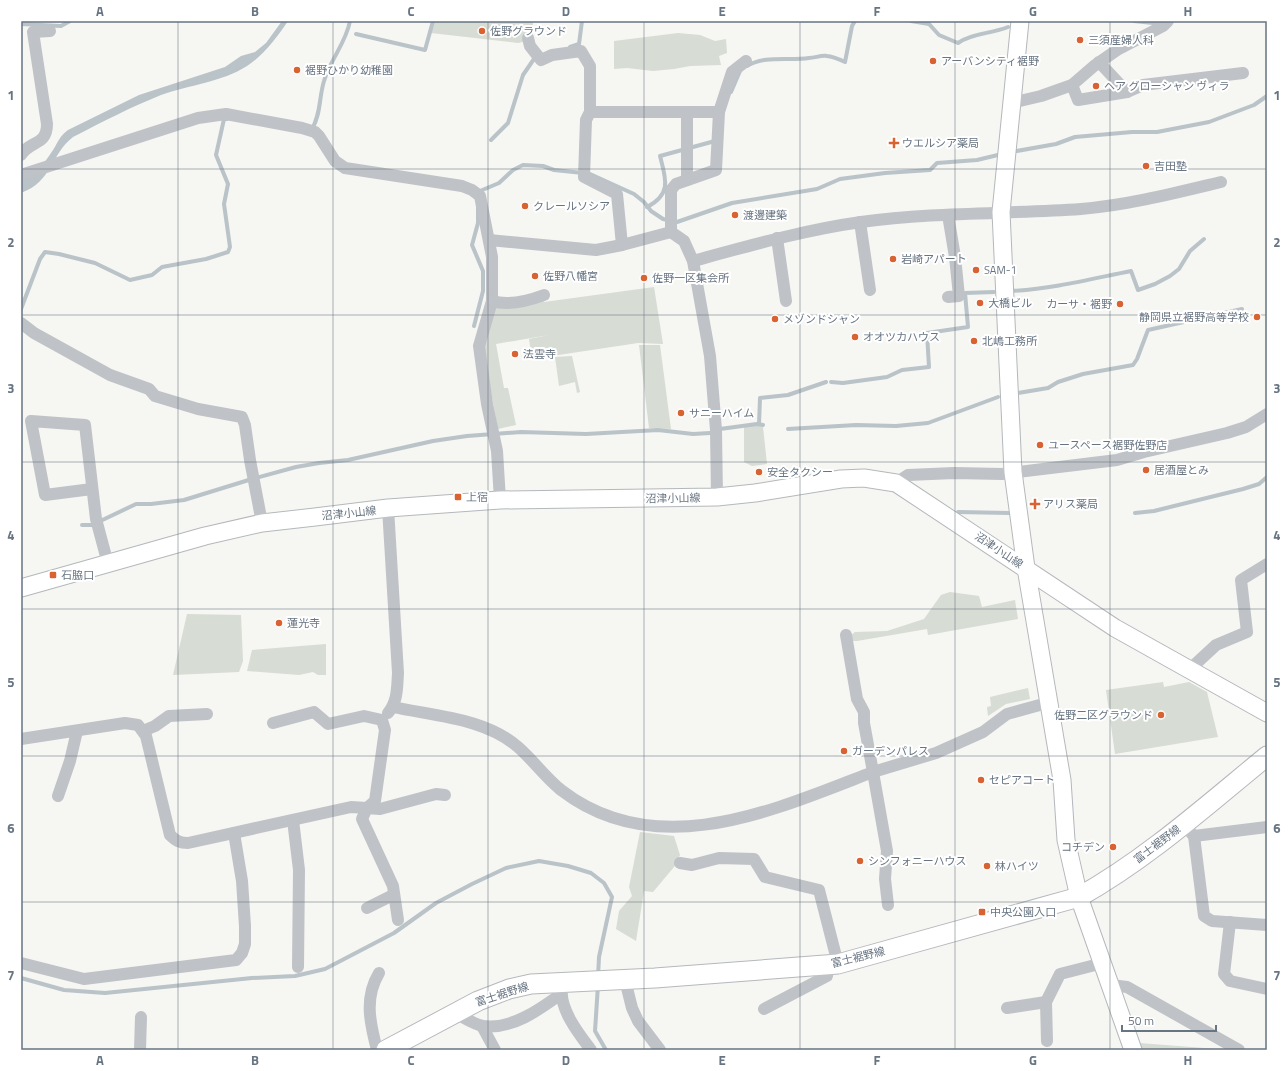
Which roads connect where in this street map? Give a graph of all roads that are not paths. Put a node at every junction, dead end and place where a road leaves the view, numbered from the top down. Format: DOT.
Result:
graph roads {
  1 [pos="1020,21"];
  2 [pos="1168,21"];
  3 [pos="50,31"];
  4 [pos="528,38"];
  5 [pos="746,62"];
  6 [pos="1099,62"];
  7 [pos="1243,73"];
  8 [pos="1072,85"];
  9 [pos="1127,92"];
  10 [pos="1011,103"];
  11 [pos="590,112"];
  12 [pos="687,112"];
  13 [pos="719,112"];
  14 [pos="21,155"];
  15 [pos="21,174"];
  16 [pos="687,180"];
  17 [pos="1221,182"];
  18 [pos="1001,212"];
  19 [pos="948,215"];
  20 [pos="860,222"];
  21 [pos="671,232"];
  22 [pos="777,238"];
  23 [pos="489,240"];
  24 [pos="622,245"];
  25 [pos="693,261"];
  26 [pos="870,290"];
  27 [pos="544,295"];
  28 [pos="948,297"];
  29 [pos="492,301"];
  30 [pos="786,301"];
  31 [pos="21,323"];
  32 [pos="1267,414"];
  33 [pos="1013,472"];
  34 [pos="896,483"];
  35 [pos="92,489"];
  36 [pos="717,497"];
  37 [pos="500,500"];
  38 [pos="388,508"];
  39 [pos="262,524"];
  40 [pos="108,564"];
  41 [pos="1267,564"];
  42 [pos="1026,568"];
  43 [pos="21,588"];
  44 [pos="846,635"];
  45 [pos="1189,670"];
  46 [pos="1047,703"];
  47 [pos="393,707"];
  48 [pos="1267,713"];
  49 [pos="207,714"];
  50 [pos="382,720"];
  51 [pos="272,723"];
  52 [pos="77,730"];
  53 [pos="143,731"];
  54 [pos="21,739"];
  55 [pos="1267,756"];
  56 [pos="873,772"];
  57 [pos="445,795"];
  58 [pos="58,796"];
  59 [pos="367,808"];
  60 [pos="293,820"];
  61 [pos="1267,827"];
  62 [pos="1189,830"];
  63 [pos="234,833"];
  64 [pos="680,863"];
  65 [pos="393,894"];
  66 [pos="1080,897"];
  67 [pos="888,905"];
  68 [pos="367,908"];
  69 [pos="398,920"];
  70 [pos="1230,922"];
  71 [pos="1267,925"];
  72 [pos="21,963"];
  73 [pos="1103,963"];
  74 [pos="833,965"];
  75 [pos="298,967"];
  76 [pos="379,973"];
  77 [pos="625,980"];
  78 [pos="1111,985"];
  79 [pos="561,989"];
  80 [pos="1267,989"];
  81 [pos="1046,1002"];
  82 [pos="1007,1008"];
  83 [pos="764,1009"];
  84 [pos="455,1013"];
  85 [pos="141,1017"];
  86 [pos="482,1026"];
  87 [pos="1046,1041"];
  88 [pos="140,1050"];
  89 [pos="377,1050"];
  90 [pos="386,1050"];
  91 [pos="495,1050"];
  92 [pos="592,1050"];
  93 [pos="660,1050"];
  94 [pos="1132,1050"];
  95 [pos="1239,1050"];
  1 -- 10 [label="main road"];
  2 -- 6 [label="street"];
  3 -- 14 [label="street"];
  4 -- 11 [label="street"];
  5 -- 13 [label="street"];
  6 -- 8 [label="street"];
  6 -- 9 [label="street"];
  7 -- 9 [label="street"];
  8 -- 9 [label="street"];
  8 -- 10 [label="street"];
  10 -- 18 [label="main road"];
  11 -- 12 [label="street"];
  11 -- 24 [label="street"];
  12 -- 13 [label="street"];
  12 -- 16 [label="street"];
  13 -- 16 [label="street"];
  15 -- 23 [label="street"];
  16 -- 21 [label="street"];
  17 -- 18 [label="street"];
  18 -- 19 [label="street"];
  18 -- 33 [label="main road"];
  19 -- 20 [label="street"];
  19 -- 28 [label="street"];
  20 -- 22 [label="street"];
  20 -- 26 [label="street"];
  21 -- 24 [label="street"];
  21 -- 25 [label="street"];
  22 -- 25 [label="street"];
  22 -- 30 [label="street"];
  23 -- 24 [label="street"];
  23 -- 29 [label="street"];
  25 -- 36 [label="street"];
  27 -- 29 [label="street"];
  29 -- 37 [label="street"];
  31 -- 39 [label="street"];
  32 -- 33 [label="street"];
  33 -- 34 [label="street"];
  33 -- 42 [label="main road"];
  34 -- 36 [label="main road, 沼津小山線"];
  34 -- 42 [label="main road, 沼津小山線"];
  35 -- 35 [label="street"];
  35 -- 40 [label="street"];
  36 -- 37 [label="main road, 沼津小山線"];
  37 -- 38 [label="main road, 沼津小山線"];
  38 -- 39 [label="main road, 沼津小山線"];
  38 -- 47 [label="street"];
  39 -- 40 [label="main road, 沼津小山線"];
  40 -- 43 [label="main road, 沼津小山線"];
  41 -- 45 [label="street"];
  42 -- 45 [label="main road, 沼津小山線"];
  42 -- 46 [label="main road"];
  44 -- 56 [label="street"];
  45 -- 48 [label="main road, 沼津小山線"];
  46 -- 56 [label="street"];
  46 -- 66 [label="main road"];
  47 -- 50 [label="street"];
  47 -- 56 [label="street"];
  49 -- 53 [label="street"];
  50 -- 51 [label="street"];
  50 -- 59 [label="street"];
  52 -- 53 [label="street"];
  52 -- 54 [label="street"];
  52 -- 58 [label="street"];
  53 -- 63 [label="street"];
  55 -- 62 [label="main road, 富士裾野線"];
  56 -- 67 [label="street"];
  57 -- 59 [label="street"];
  59 -- 60 [label="street"];
  59 -- 65 [label="street"];
  60 -- 63 [label="street"];
  60 -- 75 [label="street"];
  61 -- 62 [label="street"];
  62 -- 66 [label="main road, 富士裾野線"];
  62 -- 70 [label="street"];
  63 -- 72 [label="street"];
  64 -- 74 [label="street"];
  65 -- 68 [label="street"];
  65 -- 69 [label="street"];
  66 -- 73 [label="main road"];
  66 -- 74 [label="main road, 富士裾野線"];
  70 -- 71 [label="street"];
  70 -- 80 [label="street"];
  73 -- 78 [label="main road"];
  73 -- 81 [label="street"];
  74 -- 77 [label="main road, 富士裾野線"];
  74 -- 83 [label="street"];
  76 -- 89 [label="street"];
  77 -- 79 [label="main road, 富士裾野線"];
  77 -- 93 [label="street"];
  78 -- 94 [label="main road"];
  78 -- 95 [label="street"];
  79 -- 84 [label="main road, 富士裾野線"];
  79 -- 86 [label="street"];
  79 -- 92 [label="street"];
  81 -- 82 [label="street"];
  81 -- 87 [label="street"];
  84 -- 86 [label="street"];
  84 -- 90 [label="main road, 富士裾野線"];
  85 -- 88 [label="street"];
  86 -- 91 [label="street"];
}
